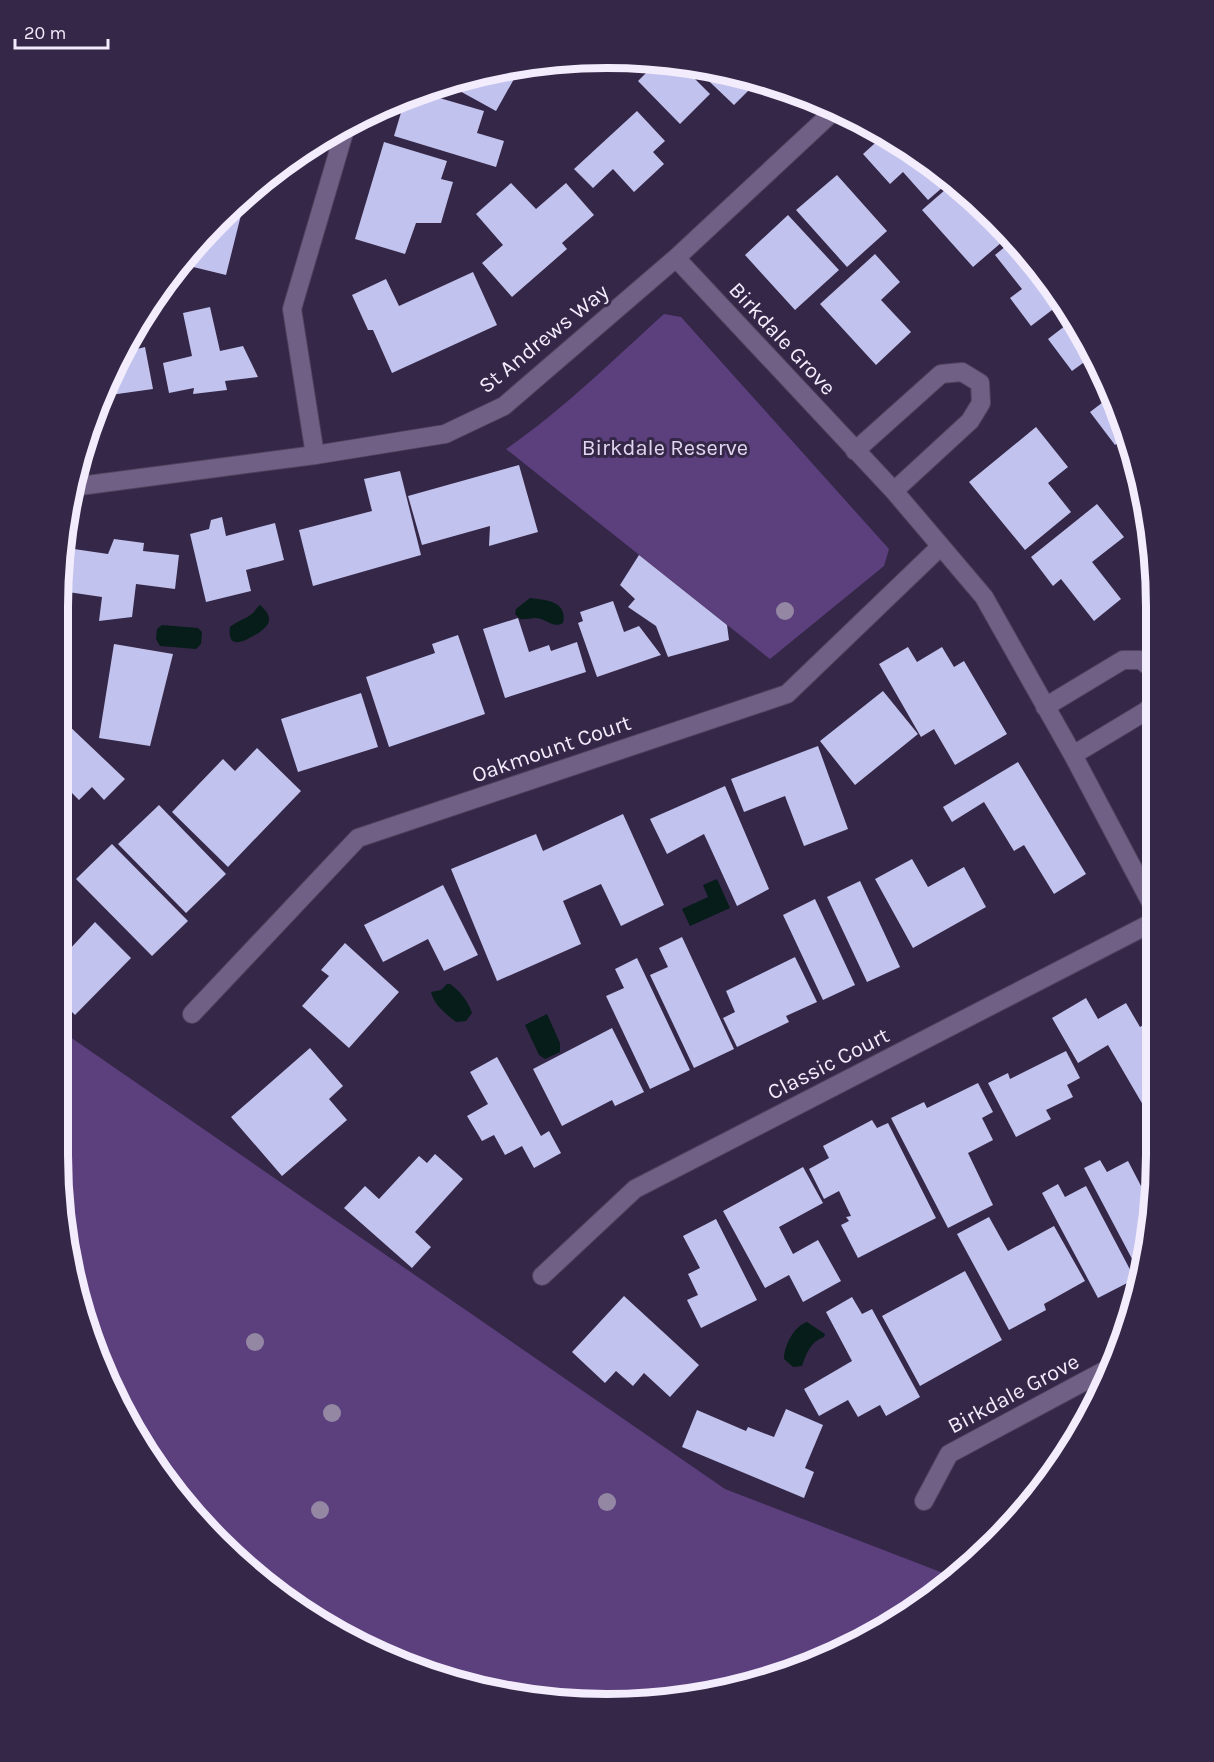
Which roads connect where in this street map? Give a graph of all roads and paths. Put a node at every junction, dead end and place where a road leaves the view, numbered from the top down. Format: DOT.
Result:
graph roads {
  1 [pos="829,116"];
  2 [pos="343,137"];
  3 [pos="676,258"];
  4 [pos="855,451"];
  5 [pos="315,455"];
  6 [pos="82,486"];
  7 [pos="894,491"];
  8 [pos="940,547"];
  9 [pos="1146,664"];
  10 [pos="1045,707"];
  11 [pos="1146,711"];
  12 [pos="1073,755"];
  13 [pos="1146,893"];
  14 [pos="1146,926"];
  15 [pos="192,1014"];
  16 [pos="542,1276"];
  17 [pos="1100,1373"];
  18 [pos="924,1501"];
  1 -- 3 [label="street, St Andrews Way"];
  2 -- 5 [label="street"];
  3 -- 4 [label="street, Birkdale Grove"];
  3 -- 5 [label="street, St Andrews Way"];
  4 -- 7 [label="street, Birkdale Grove"];
  4 -- 7 [label="street"];
  5 -- 6 [label="street, St Andrews Way"];
  7 -- 8 [label="street, Birkdale Grove"];
  8 -- 10 [label="street, Birkdale Grove"];
  8 -- 15 [label="street, Oakmount Court"];
  9 -- 10 [label="street"];
  10 -- 12 [label="street, Birkdale Grove"];
  11 -- 12 [label="street"];
  12 -- 13 [label="street, Birkdale Grove"];
  14 -- 16 [label="street, Classic Court"];
  17 -- 18 [label="street, Birkdale Grove"];
}
